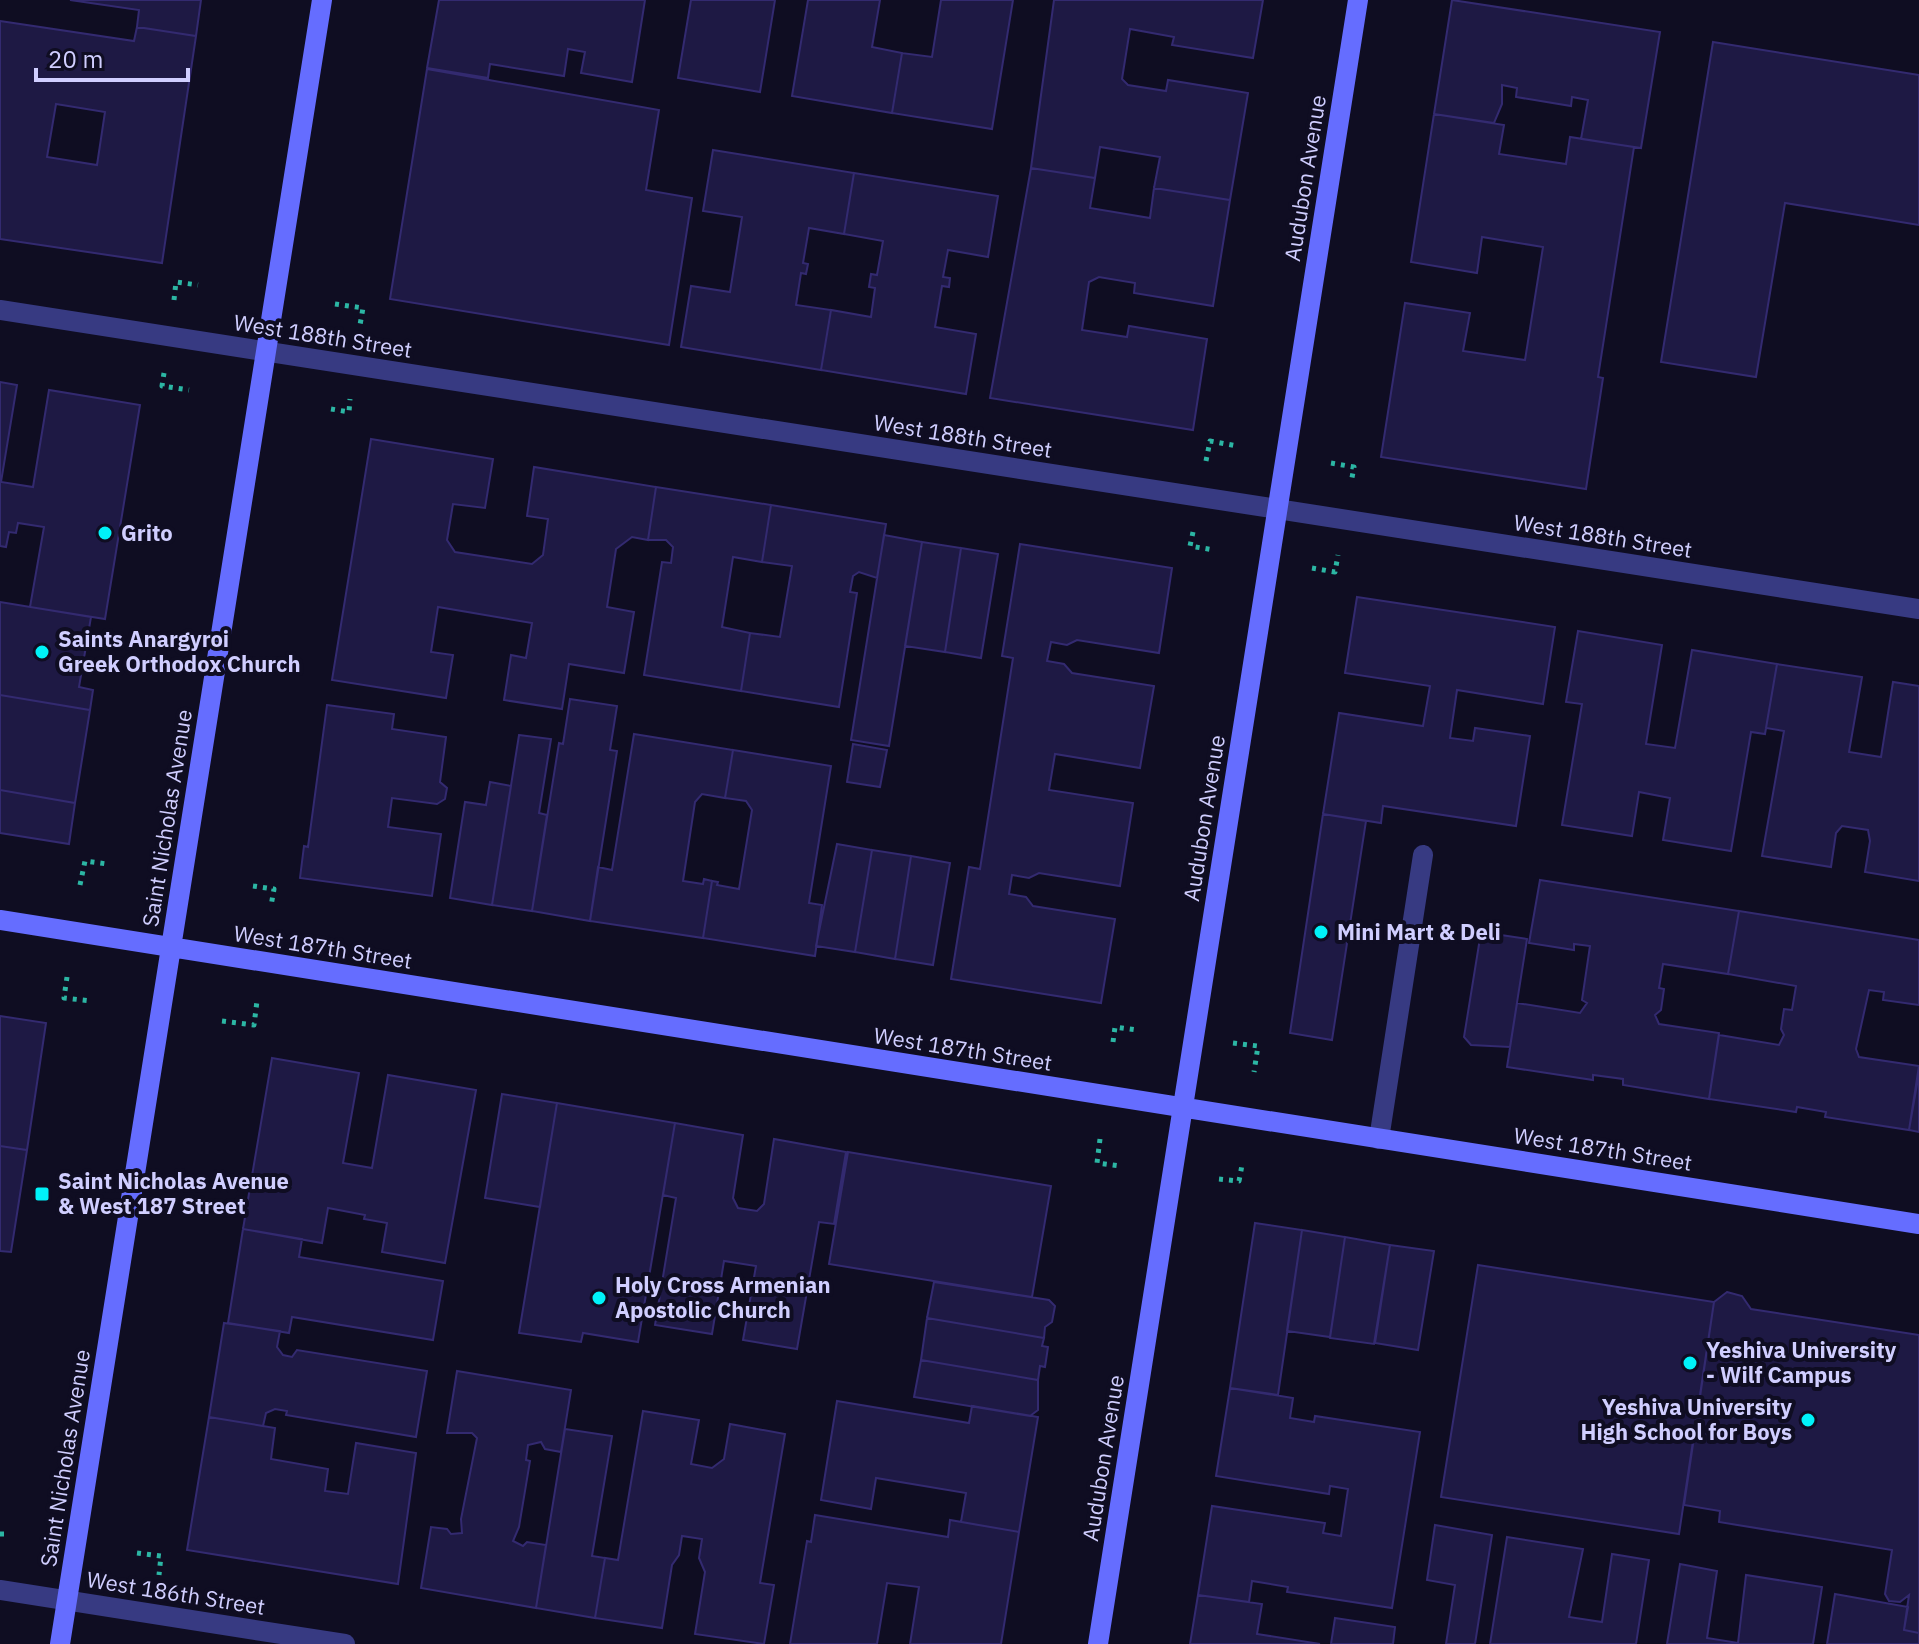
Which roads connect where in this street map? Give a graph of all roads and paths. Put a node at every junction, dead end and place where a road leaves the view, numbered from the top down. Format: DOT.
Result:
graph roads {
  1 [pos="322,0"];
  2 [pos="1358,0"];
  3 [pos="198,285"];
  4 [pos="335,304"];
  5 [pos="173,305"];
  6 [pos="0,310"];
  7 [pos="360,325"];
  8 [pos="266,351"];
  9 [pos="164,368"];
  10 [pos="189,390"];
  11 [pos="350,399"];
  12 [pos="331,409"];
  13 [pos="1237,446"];
  14 [pos="1206,462"];
  15 [pos="1331,463"];
  16 [pos="1351,483"];
  17 [pos="1277,510"];
  18 [pos="1194,527"];
  19 [pos="1214,550"];
  20 [pos="1338,555"];
  21 [pos="1312,568"];
  22 [pos="1919,609"];
  23 [pos="1423,855"];
  24 [pos="107,864"];
  25 [pos="80,885"];
  26 [pos="253,886"];
  27 [pos="271,906"];
  28 [pos="0,920"];
  29 [pos="171,947"];
  30 [pos="67,977"];
  31 [pos="92,1001"];
  32 [pos="257,1001"];
  33 [pos="222,1021"];
  34 [pos="1137,1030"];
  35 [pos="1113,1042"];
  36 [pos="1233,1043"];
  37 [pos="1254,1072"];
  38 [pos="1182,1107"];
  39 [pos="1100,1139"];
  40 [pos="1379,1139"];
  41 [pos="1242,1165"];
  42 [pos="1120,1166"];
  43 [pos="1219,1179"];
  44 [pos="1919,1224"];
  45 [pos="137,1553"];
  46 [pos="159,1575"];
  47 [pos="0,1590"];
  48 [pos="67,1600"];
  49 [pos="60,1644"];
  50 [pos="345,1644"];
  51 [pos="1098,1644"];
  1 -- 8 [label="street, Saint Nicholas Avenue"];
  2 -- 17 [label="street, Audubon Avenue"];
  3 -- 5 [label="path"];
  4 -- 7 [label="path"];
  6 -- 8 [label="street, West 188th Street"];
  8 -- 17 [label="street, West 188th Street"];
  8 -- 29 [label="street, Saint Nicholas Avenue"];
  9 -- 10 [label="path"];
  11 -- 12 [label="path"];
  13 -- 14 [label="path"];
  15 -- 16 [label="path"];
  17 -- 22 [label="street, West 188th Street"];
  17 -- 38 [label="street, Audubon Avenue"];
  18 -- 19 [label="path"];
  20 -- 21 [label="path"];
  23 -- 40 [label="street"];
  24 -- 25 [label="path"];
  26 -- 27 [label="path"];
  28 -- 29 [label="street, West 187th Street"];
  29 -- 38 [label="street, West 187th Street"];
  29 -- 48 [label="street, Saint Nicholas Avenue"];
  30 -- 31 [label="path"];
  32 -- 33 [label="path"];
  34 -- 35 [label="path"];
  36 -- 37 [label="path"];
  38 -- 40 [label="street, West 187th Street"];
  38 -- 51 [label="street, Audubon Avenue"];
  39 -- 42 [label="path"];
  40 -- 44 [label="street, West 187th Street"];
  41 -- 43 [label="path"];
  45 -- 46 [label="path"];
  47 -- 48 [label="street, West 186th Street"];
  48 -- 49 [label="street, Saint Nicholas Avenue"];
  48 -- 50 [label="street, West 186th Street"];
}
